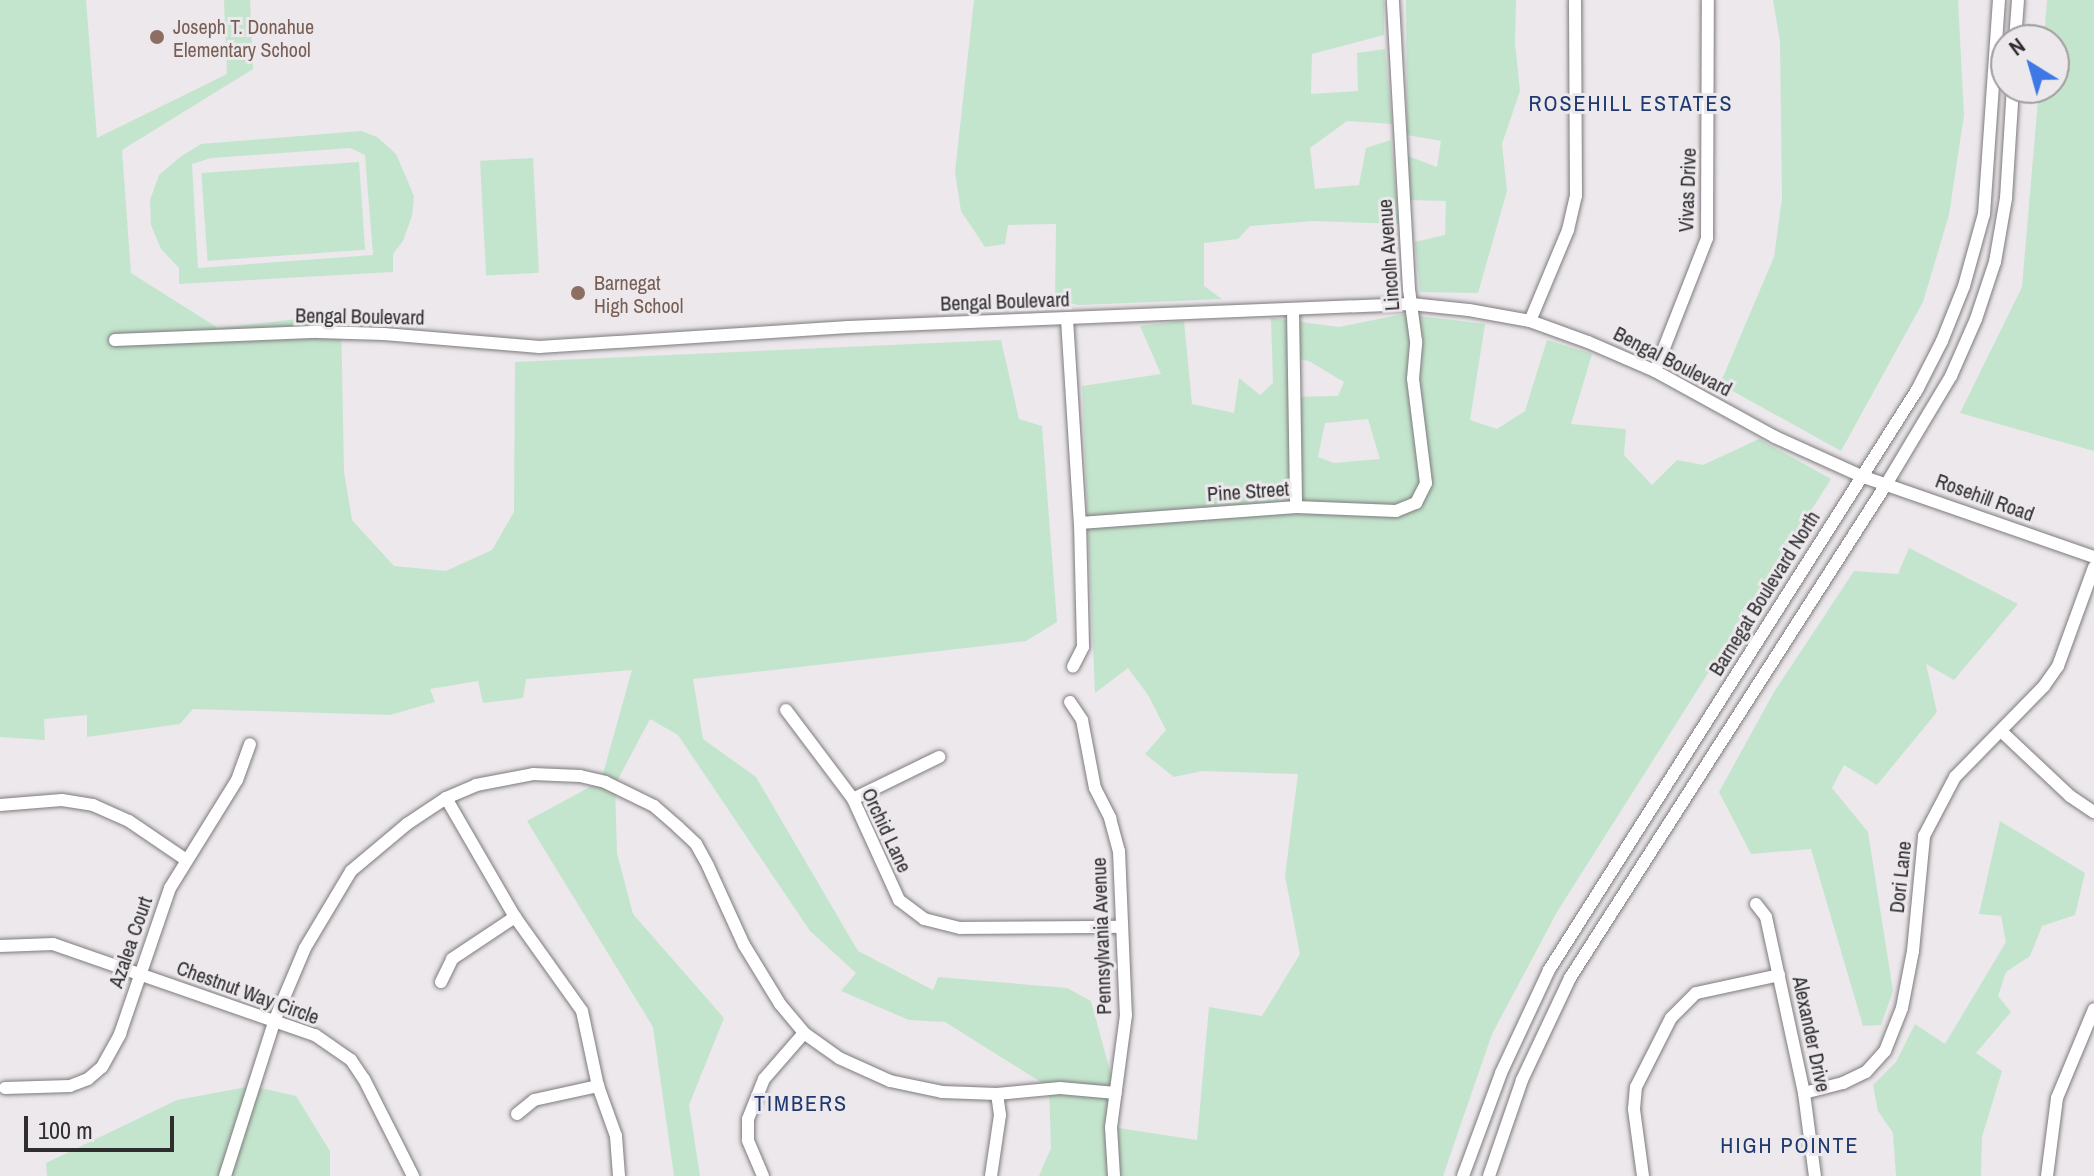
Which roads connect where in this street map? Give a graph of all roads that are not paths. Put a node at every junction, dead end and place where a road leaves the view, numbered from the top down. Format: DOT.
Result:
graph roads {
  1 [pos="1393,0"];
  2 [pos="1575,0"];
  3 [pos="1708,0"];
  4 [pos="1999,0"];
  5 [pos="2018,0"];
  6 [pos="2016,24"];
  7 [pos="2012,104"];
  8 [pos="1411,304"];
  9 [pos="1293,310"];
  10 [pos="1067,319"];
  11 [pos="1530,321"];
  12 [pos="115,340"];
  13 [pos="1655,371"];
  14 [pos="1861,476"];
  15 [pos="1887,483"];
  16 [pos="1416,503"];
  17 [pos="1296,507"];
  18 [pos="1080,523"];
  19 [pos="2094,557"];
  20 [pos="2094,567"];
  21 [pos="1073,667"];
  22 [pos="1070,702"];
  23 [pos="786,710"];
  24 [pos="2001,731"];
  25 [pos="250,744"];
  26 [pos="939,757"];
  27 [pos="446,798"];
  28 [pos="853,799"];
  29 [pos="0,805"];
  30 [pos="2094,812"];
  31 [pos="185,859"];
  32 [pos="1756,904"];
  33 [pos="515,917"];
  34 [pos="1122,927"];
  35 [pos="0,946"];
  36 [pos="140,975"];
  37 [pos="1779,975"];
  38 [pos="441,982"];
  39 [pos="2094,1009"];
  40 [pos="275,1019"];
  41 [pos="804,1033"];
  42 [pos="598,1086"];
  43 [pos="5,1088"];
  44 [pos="1116,1093"];
  45 [pos="1804,1093"];
  46 [pos="997,1094"];
  47 [pos="517,1114"];
  48 [pos="225,1176"];
  49 [pos="413,1176"];
  50 [pos="619,1176"];
  51 [pos="763,1176"];
  52 [pos="991,1176"];
  53 [pos="1114,1176"];
  54 [pos="1463,1176"];
  55 [pos="1489,1176"];
  56 [pos="1643,1176"];
  57 [pos="1815,1176"];
  58 [pos="2047,1176"];
  1 -- 8 [label="street, Lincoln Avenue"];
  2 -- 11 [label="street"];
  3 -- 13 [label="street, Vivas Drive"];
  4 -- 14 [label="street, Barnegat Boulevard North"];
  5 -- 6 [label="street"];
  7 -- 15 [label="street"];
  8 -- 9 [label="street, Bengal Boulevard"];
  8 -- 11 [label="street, Bengal Boulevard"];
  8 -- 16 [label="street, Lincoln Avenue"];
  9 -- 10 [label="street, Bengal Boulevard"];
  9 -- 17 [label="street"];
  10 -- 12 [label="street, Bengal Boulevard"];
  10 -- 18 [label="street"];
  11 -- 13 [label="street, Bengal Boulevard"];
  13 -- 14 [label="street, Bengal Boulevard"];
  14 -- 15 [label="street, Rosehill Road"];
  14 -- 54 [label="street, Barnegat Boulevard North"];
  15 -- 19 [label="street, Rosehill Road"];
  15 -- 55 [label="street"];
  16 -- 17 [label="street, Pine Street"];
  17 -- 18 [label="street, Pine Street"];
  18 -- 21 [label="street"];
  20 -- 24 [label="street, Dori Lane"];
  22 -- 34 [label="street, Pennsylvania Avenue"];
  23 -- 28 [label="street, Orchid Lane"];
  24 -- 30 [label="street"];
  24 -- 45 [label="street, Dori Lane"];
  25 -- 31 [label="street, Azalea Court"];
  26 -- 28 [label="street"];
  27 -- 33 [label="street"];
  27 -- 40 [label="street"];
  27 -- 41 [label="street"];
  28 -- 34 [label="street, Orchid Lane"];
  29 -- 31 [label="street"];
  31 -- 36 [label="street, Azalea Court"];
  32 -- 37 [label="street, Alexander Drive"];
  33 -- 38 [label="street"];
  33 -- 42 [label="street"];
  34 -- 44 [label="street, Pennsylvania Avenue"];
  35 -- 36 [label="street, Chestnut Way Circle"];
  36 -- 40 [label="street, Chestnut Way Circle"];
  36 -- 43 [label="street, Azalea Court"];
  37 -- 45 [label="street, Alexander Drive"];
  37 -- 56 [label="street"];
  39 -- 58 [label="street"];
  40 -- 48 [label="street"];
  40 -- 49 [label="street, Chestnut Way Circle"];
  41 -- 46 [label="street"];
  41 -- 51 [label="street"];
  42 -- 47 [label="street"];
  42 -- 50 [label="street"];
  44 -- 46 [label="street"];
  44 -- 53 [label="street, Pennsylvania Avenue"];
  45 -- 57 [label="street, Alexander Drive"];
  46 -- 52 [label="street"];
}
